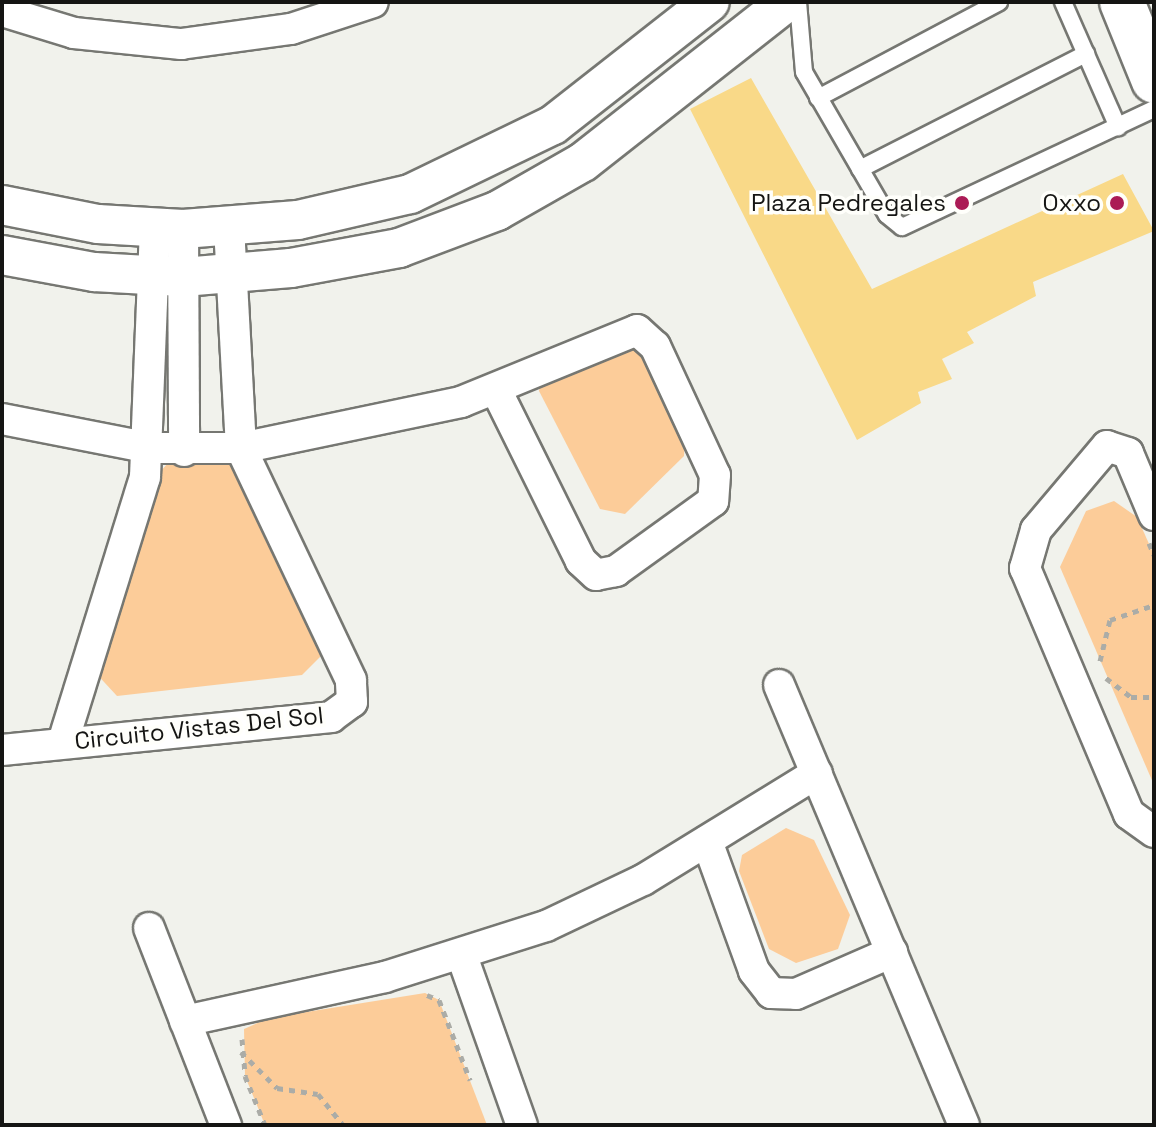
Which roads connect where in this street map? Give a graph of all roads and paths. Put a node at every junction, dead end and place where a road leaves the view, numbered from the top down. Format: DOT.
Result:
graph roads {
  1 [pos="373,2"];
  2 [pos="710,2"];
  3 [pos="786,2"];
  4 [pos="798,2"];
  5 [pos="999,2"];
  6 [pos="1063,2"];
  7 [pos="1122,2"];
  8 [pos="2,11"];
  9 [pos="1086,54"];
  10 [pos="1154,81"];
  11 [pos="818,98"];
  12 [pos="1154,109"];
  13 [pos="1118,127"];
  14 [pos="860,169"];
  15 [pos="2,205"];
  16 [pos="229,227"];
  17 [pos="169,229"];
  18 [pos="2,255"];
  19 [pos="230,275"];
  20 [pos="169,277"];
  21 [pos="496,390"];
  22 [pos="2,419"];
  23 [pos="150,448"];
  24 [pos="241,448"];
  25 [pos="184,451"];
  26 [pos="1148,522"];
  27 [pos="1154,555"];
  28 [pos="1154,605"];
  29 [pos="1094,652"];
  30 [pos="1100,666"];
  31 [pos="779,685"];
  32 [pos="1112,693"];
  33 [pos="1154,697"];
  34 [pos="63,742"];
  35 [pos="2,750"];
  36 [pos="817,773"];
  37 [pos="1154,832"];
  38 [pos="707,841"];
  39 [pos="149,928"];
  40 [pos="892,952"];
  41 [pos="462,956"];
  42 [pos="413,995"];
  43 [pos="185,1021"];
  44 [pos="244,1029"];
  45 [pos="240,1050"];
  46 [pos="477,1097"];
  47 [pos="226,1125"];
  48 [pos="265,1125"];
  49 [pos="343,1125"];
  50 [pos="522,1125"];
  51 [pos="964,1125"];
  1 -- 8 [label="street"];
  2 -- 16 [label="street"];
  3 -- 19 [label="street"];
  4 -- 11 [label="lane"];
  5 -- 11 [label="lane"];
  6 -- 9 [label="lane"];
  7 -- 10 [label="main road"];
  9 -- 13 [label="lane"];
  9 -- 14 [label="lane"];
  11 -- 14 [label="lane"];
  12 -- 13 [label="lane"];
  13 -- 14 [label="lane"];
  15 -- 17 [label="street"];
  16 -- 17 [label="street"];
  16 -- 19 [label="street, Circuito Vistas Del Sol"];
  17 -- 20 [label="street"];
  18 -- 20 [label="street"];
  19 -- 20 [label="street"];
  19 -- 24 [label="street, Circuito Vistas Del Sol"];
  20 -- 23 [label="street"];
  20 -- 25 [label="street"];
  21 -- 21 [label="street"];
  21 -- 24 [label="street"];
  22 -- 23 [label="street"];
  23 -- 25 [label="street"];
  23 -- 34 [label="street"];
  24 -- 25 [label="street"];
  24 -- 34 [label="street, Circuito Vistas Del Sol"];
  26 -- 27 [label="path"];
  26 -- 37 [label="street"];
  28 -- 30 [label="path"];
  29 -- 30 [label="path"];
  30 -- 32 [label="path"];
  30 -- 33 [label="path"];
  31 -- 36 [label="street"];
  34 -- 35 [label="street, Circuito Vistas Del Sol"];
  36 -- 38 [label="street"];
  36 -- 40 [label="street"];
  38 -- 40 [label="street"];
  38 -- 41 [label="street"];
  39 -- 43 [label="street"];
  40 -- 51 [label="street"];
  41 -- 43 [label="street"];
  41 -- 50 [label="street"];
  42 -- 46 [label="path"];
  43 -- 47 [label="street"];
  44 -- 45 [label="path"];
  45 -- 48 [label="path"];
  45 -- 49 [label="path"];
}
